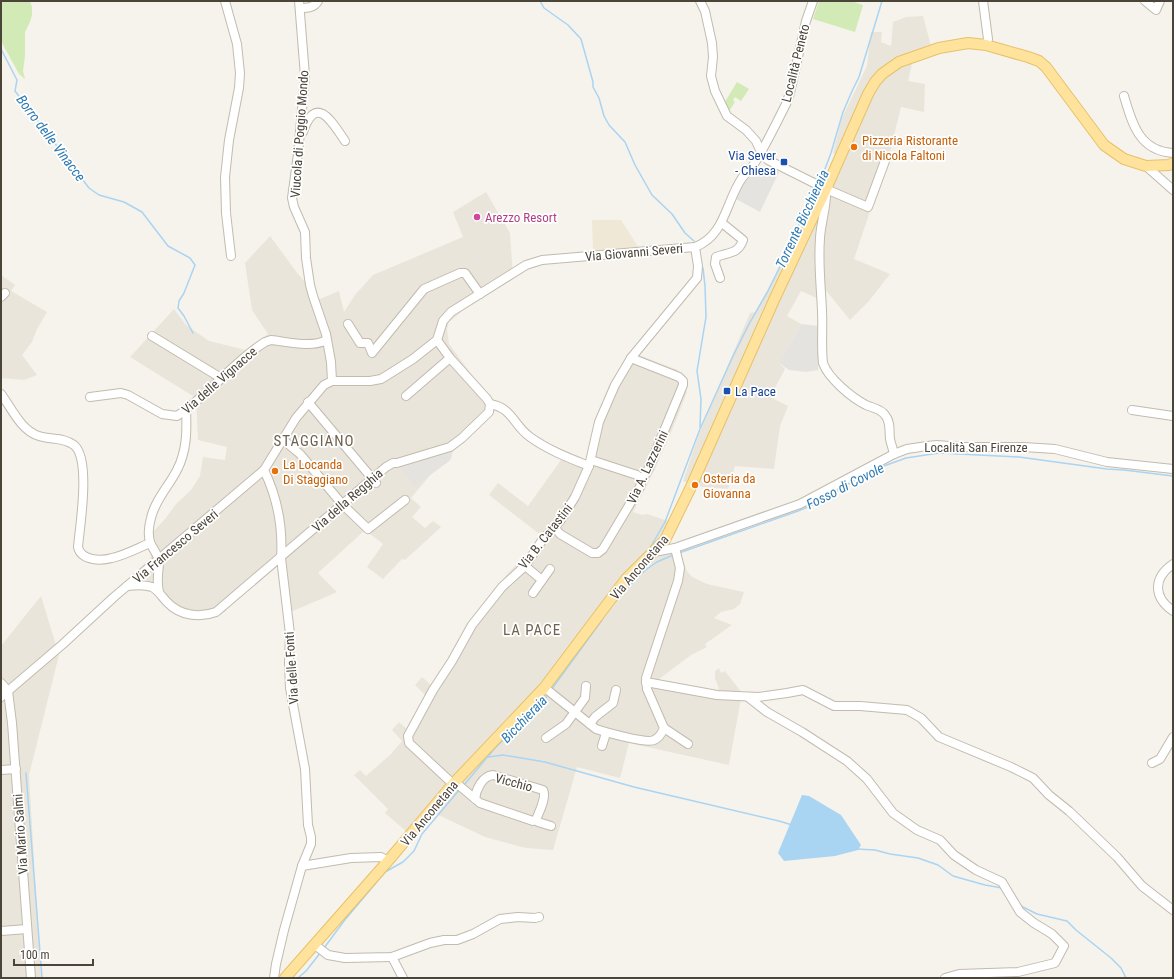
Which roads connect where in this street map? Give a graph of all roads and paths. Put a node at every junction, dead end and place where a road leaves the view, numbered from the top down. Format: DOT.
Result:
graph roads {
  1 [pos="225,1"];
  2 [pos="318,1"];
  3 [pos="700,1"];
  4 [pos="813,1"];
  5 [pos="982,1"];
  6 [pos="1145,1"];
  7 [pos="1160,1"];
  8 [pos="300,4"];
  9 [pos="986,45"];
  10 [pos="1124,96"];
  11 [pos="316,104"];
  12 [pos="316,113"];
  13 [pos="345,141"];
  14 [pos="299,150"];
  15 [pos="761,152"];
  16 [pos="1173,153"];
  17 [pos="885,161"];
  18 [pos="1173,163"];
  19 [pos="775,164"];
  20 [pos="753,166"];
  21 [pos="1146,166"];
  22 [pos="821,186"];
  23 [pos="1173,190"];
  24 [pos="722,223"];
  25 [pos="695,247"];
  26 [pos="231,256"];
  27 [pos="720,278"];
  28 [pos="480,294"];
  29 [pos="348,324"];
  30 [pos="152,336"];
  31 [pos="327,340"];
  32 [pos="437,340"];
  33 [pos="450,358"];
  34 [pos="632,358"];
  35 [pos="220,378"];
  36 [pos="332,381"];
  37 [pos="1,394"];
  38 [pos="406,396"];
  39 [pos="90,397"];
  40 [pos="308,402"];
  41 [pos="490,404"];
  42 [pos="186,410"];
  43 [pos="1132,410"];
  44 [pos="1173,416"];
  45 [pos="282,439"];
  46 [pos="894,454"];
  47 [pos="590,463"];
  48 [pos="1173,469"];
  49 [pos="264,470"];
  50 [pos="642,479"];
  51 [pos="374,480"];
  52 [pos="405,500"];
  53 [pos="342,504"];
  54 [pos="555,528"];
  55 [pos="150,543"];
  56 [pos="654,552"];
  57 [pos="676,553"];
  58 [pos="280,558"];
  59 [pos="159,560"];
  60 [pos="1173,564"];
  61 [pos="525,566"];
  62 [pos="550,569"];
  63 [pos="144,572"];
  64 [pos="542,580"];
  65 [pos="154,584"];
  66 [pos="127,586"];
  67 [pos="533,593"];
  68 [pos="1173,611"];
  69 [pos="646,682"];
  70 [pos="1,683"];
  71 [pos="586,686"];
  72 [pos="545,688"];
  73 [pos="616,690"];
  74 [pos="8,691"];
  75 [pos="1,697"];
  76 [pos="748,697"];
  77 [pos="575,712"];
  78 [pos="590,724"];
  79 [pos="664,728"];
  80 [pos="606,733"];
  81 [pos="1173,737"];
  82 [pos="546,738"];
  83 [pos="688,744"];
  84 [pos="602,746"];
  85 [pos="1152,763"];
  86 [pos="16,769"];
  87 [pos="1,770"];
  88 [pos="457,785"];
  89 [pos="475,799"];
  90 [pos="536,820"];
  91 [pos="552,826"];
  92 [pos="388,861"];
  93 [pos="302,866"];
  94 [pos="1173,910"];
  95 [pos="540,917"];
  96 [pos="27,929"];
  97 [pos="1,931"];
  98 [pos="317,947"];
  99 [pos="392,957"];
  100 [pos="31,978"];
  101 [pos="274,978"];
  102 [pos="285,978"];
  103 [pos="403,978"];
  104 [pos="945,978"];
  1 -- 26 [label="street"];
  2 -- 8 [label="street"];
  3 -- 15 [label="street"];
  4 -- 15 [label="street, Località Peneto"];
  5 -- 9 [label="street"];
  6 -- 7 [label="street"];
  8 -- 14 [label="street, Viucola di Poggio Mondo"];
  9 -- 21 [label="main road, Via Anconetana"];
  9 -- 22 [label="main road, Via Anconetana"];
  10 -- 16 [label="street"];
  11 -- 12 [label="street"];
  12 -- 13 [label="street"];
  12 -- 14 [label="street"];
  14 -- 31 [label="street, Viucola di Poggio Mondo"];
  15 -- 19 [label="street"];
  15 -- 20 [label="street, Località Peneto"];
  17 -- 22 [label="street"];
  18 -- 21 [label="main road"];
  19 -- 20 [label="street"];
  19 -- 22 [label="street"];
  20 -- 24 [label="street, Via Giovanni Severi"];
  21 -- 23 [label="street"];
  22 -- 46 [label="street"];
  22 -- 56 [label="main road, Via Anconetana"];
  24 -- 25 [label="street, Via Giovanni Severi"];
  24 -- 27 [label="street"];
  25 -- 28 [label="street, Via Giovanni Severi"];
  25 -- 34 [label="street, Via B. Catastini"];
  28 -- 29 [label="street"];
  28 -- 32 [label="street, Via Giovanni Severi"];
  30 -- 35 [label="street"];
  31 -- 35 [label="street, Via delle Vignacce"];
  31 -- 36 [label="street, Viucola di Poggio Mondo"];
  32 -- 33 [label="street"];
  32 -- 36 [label="street"];
  33 -- 38 [label="street"];
  33 -- 41 [label="street"];
  34 -- 47 [label="street, Via B. Catastini"];
  34 -- 50 [label="street, Via A. Lazzerini"];
  35 -- 42 [label="street, Via delle Vignacce"];
  36 -- 40 [label="street, Via Francesco Severi"];
  37 -- 55 [label="street"];
  39 -- 42 [label="street, Via delle Vignacce"];
  40 -- 45 [label="street, Via Francesco Severi"];
  40 -- 51 [label="street"];
  41 -- 47 [label="street"];
  41 -- 51 [label="street, Via della Regghia"];
  42 -- 55 [label="street"];
  43 -- 44 [label="street"];
  45 -- 49 [label="street, Via Francesco Severi"];
  45 -- 53 [label="street"];
  46 -- 48 [label="street, Località San Firenze"];
  46 -- 57 [label="street, Località San Firenze"];
  47 -- 50 [label="street"];
  47 -- 54 [label="street, Via B. Catastini"];
  49 -- 58 [label="street, Via delle Fonti"];
  49 -- 59 [label="street, Via Francesco Severi"];
  50 -- 54 [label="street, Via A. Lazzerini"];
  51 -- 53 [label="street, Via della Regghia"];
  52 -- 53 [label="street"];
  53 -- 58 [label="street, Via della Regghia"];
  54 -- 61 [label="street, Via B. Catastini"];
  55 -- 59 [label="street"];
  56 -- 57 [label="street, Località San Firenze"];
  56 -- 72 [label="main road, Via Anconetana"];
  57 -- 69 [label="street"];
  58 -- 65 [label="street, Via della Regghia"];
  58 -- 93 [label="street, Via delle Fonti"];
  59 -- 63 [label="street, Via Francesco Severi"];
  59 -- 65 [label="street"];
  60 -- 68 [label="street"];
  61 -- 64 [label="street"];
  61 -- 88 [label="street, Via B. Catastini"];
  62 -- 64 [label="street"];
  63 -- 65 [label="street, Via della Regghia"];
  63 -- 66 [label="street, Via Francesco Severi"];
  64 -- 67 [label="street"];
  65 -- 66 [label="street, Via della Regghia"];
  66 -- 74 [label="street, Via Francesco Severi"];
  69 -- 76 [label="street"];
  69 -- 79 [label="street"];
  70 -- 74 [label="street"];
  71 -- 77 [label="street"];
  72 -- 77 [label="street"];
  72 -- 88 [label="main road, Via Anconetana"];
  73 -- 78 [label="street"];
  74 -- 75 [label="street, Via Francesco Severi"];
  74 -- 86 [label="street, Via Mario Salmi"];
  76 -- 94 [label="street"];
  76 -- 104 [label="street"];
  77 -- 78 [label="street"];
  77 -- 82 [label="street"];
  78 -- 80 [label="street"];
  79 -- 80 [label="street"];
  79 -- 83 [label="street"];
  80 -- 84 [label="street"];
  81 -- 85 [label="street"];
  86 -- 87 [label="street"];
  86 -- 96 [label="street, Via Mario Salmi"];
  88 -- 89 [label="street"];
  88 -- 92 [label="main road, Via Anconetana"];
  89 -- 90 [label="street"];
  89 -- 90 [label="street, Vicchio"];
  90 -- 91 [label="street"];
  92 -- 93 [label="street"];
  92 -- 98 [label="main road, Via Anconetana"];
  93 -- 101 [label="street, Via delle Fonti"];
  95 -- 99 [label="street"];
  96 -- 97 [label="street"];
  96 -- 100 [label="street, Via Mario Salmi"];
  98 -- 99 [label="street"];
  98 -- 102 [label="main road, Via Anconetana"];
  99 -- 103 [label="street"];
}
